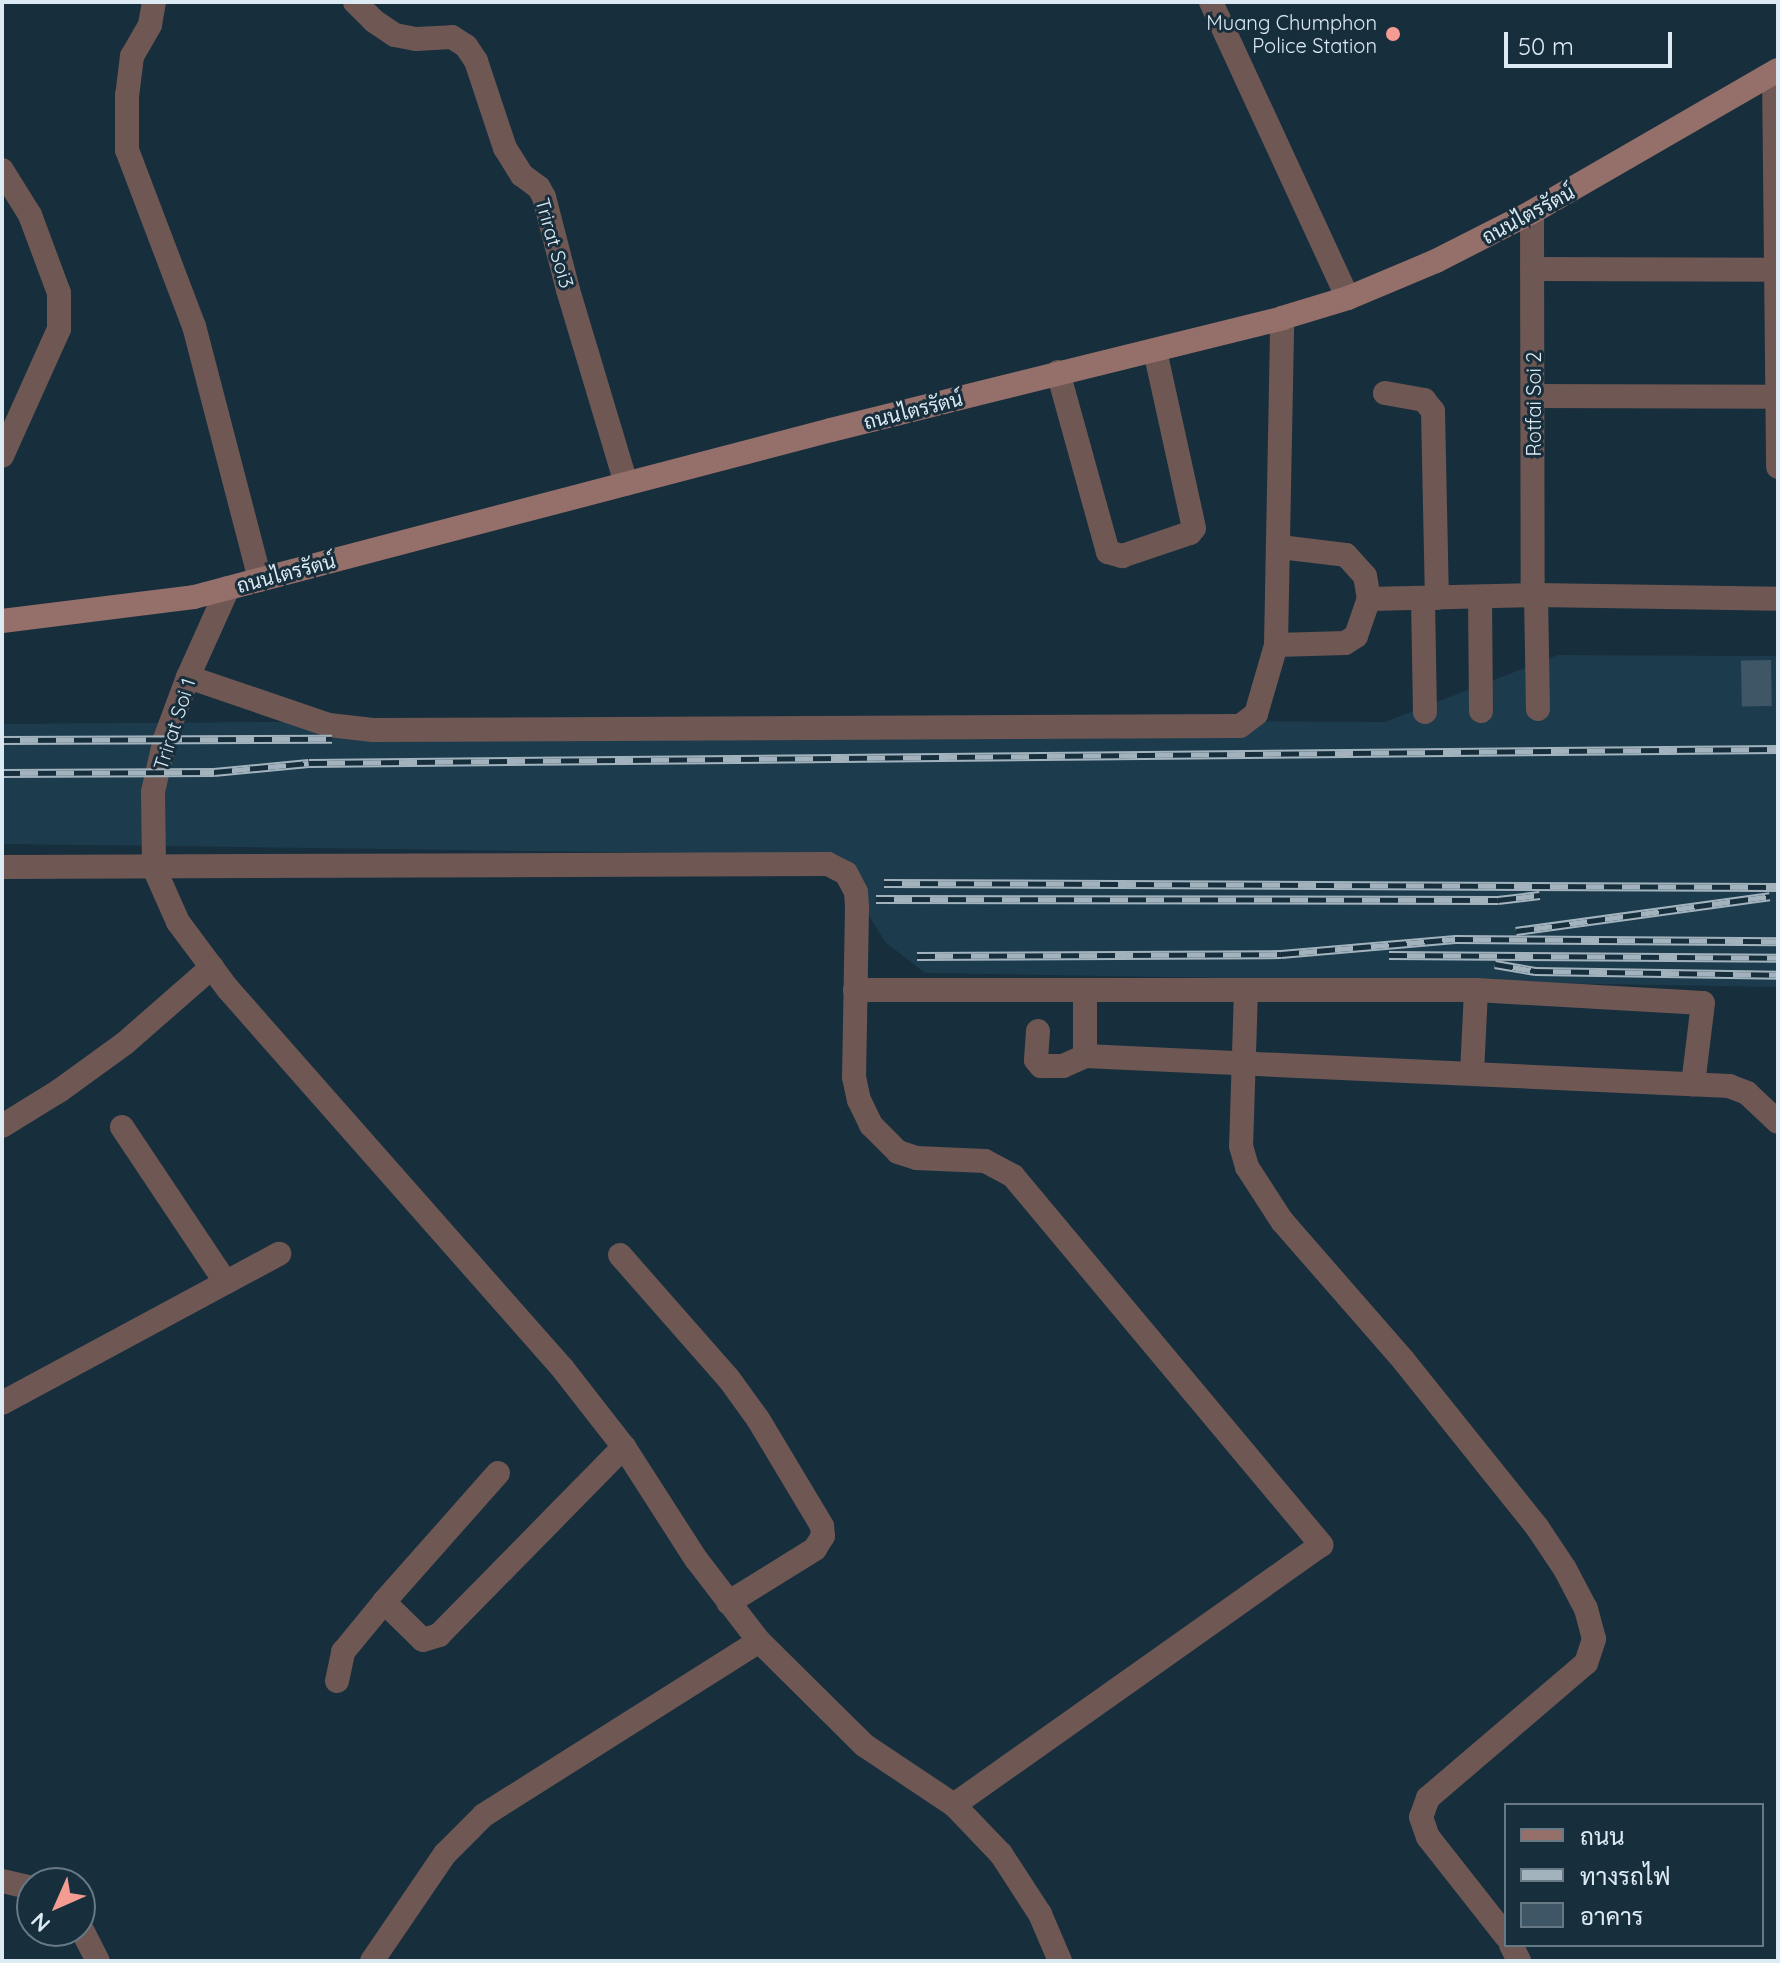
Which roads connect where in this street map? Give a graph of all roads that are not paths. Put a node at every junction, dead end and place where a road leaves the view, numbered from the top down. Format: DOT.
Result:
graph roads {
  1 [pos="154,2"];
  2 [pos="355,2"];
  3 [pos="1211,2"];
  4 [pos="1776,72"];
  5 [pos="3,172"];
  6 [pos="1532,212"];
  7 [pos="1532,269"];
  8 [pos="1776,270"];
  9 [pos="1348,298"];
  10 [pos="1282,318"];
  11 [pos="1777,327"];
  12 [pos="1155,350"];
  13 [pos="1058,372"];
  14 [pos="1385,393"];
  15 [pos="1533,396"];
  16 [pos="1777,397"];
  17 [pos="2,456"];
  18 [pos="1778,467"];
  19 [pos="626,483"];
  20 [pos="1280,547"];
  21 [pos="260,580"];
  22 [pos="228,588"];
  23 [pos="1534,596"];
  24 [pos="1480,597"];
  25 [pos="1430,598"];
  26 [pos="1369,599"];
  27 [pos="1778,599"];
  28 [pos="2,621"];
  29 [pos="1276,645"];
  30 [pos="188,677"];
  31 [pos="1538,709"];
  32 [pos="1481,711"];
  33 [pos="1425,712"];
  34 [pos="2,867"];
  35 [pos="154,868"];
  36 [pos="212,967"];
  37 [pos="855,990"];
  38 [pos="1085,990"];
  39 [pos="1246,990"];
  40 [pos="1476,990"];
  41 [pos="1038,1031"];
  42 [pos="1085,1056"];
  43 [pos="1247,1061"];
  44 [pos="1472,1073"];
  45 [pos="1693,1084"];
  46 [pos="1778,1122"];
  47 [pos="2,1126"];
  48 [pos="122,1127"];
  49 [pos="279,1254"];
  50 [pos="620,1255"];
  51 [pos="226,1283"];
  52 [pos="2,1403"];
  53 [pos="624,1447"];
  54 [pos="498,1473"];
  55 [pos="384,1602"];
  56 [pos="728,1603"];
  57 [pos="759,1641"];
  58 [pos="337,1681"];
  59 [pos="954,1805"];
  60 [pos="1504,1933"];
  61 [pos="372,1961"];
  62 [pos="1060,1961"];
  1 -- 21 [label="street"];
  2 -- 19 [label="street, Trirat Soi3"];
  3 -- 9 [label="street"];
  4 -- 6 [label="main road, ถนนไตรรัตน์"];
  4 -- 8 [label="street"];
  5 -- 17 [label="street"];
  6 -- 7 [label="street, Rotfai Soi 2"];
  6 -- 9 [label="main road, ถนนไตรรัตน์"];
  7 -- 8 [label="street"];
  7 -- 15 [label="street, Rotfai Soi 2"];
  8 -- 11 [label="street"];
  9 -- 10 [label="main road, ถนนไตรรัตน์"];
  10 -- 12 [label="main road, ถนนไตรรัตน์"];
  10 -- 20 [label="street"];
  11 -- 16 [label="street"];
  12 -- 13 [label="main road, ถนนไตรรัตน์"];
  12 -- 13 [label="street"];
  13 -- 19 [label="main road, ถนนไตรรัตน์"];
  14 -- 25 [label="street"];
  15 -- 16 [label="street"];
  15 -- 23 [label="street, Rotfai Soi 2"];
  16 -- 18 [label="street"];
  19 -- 21 [label="main road, ถนนไตรรัตน์"];
  20 -- 26 [label="street"];
  20 -- 29 [label="street"];
  21 -- 22 [label="main road, ถนนไตรรัตน์"];
  22 -- 28 [label="main road, ถนนไตรรัตน์"];
  22 -- 30 [label="street, Trirat Soi 1"];
  23 -- 24 [label="street"];
  23 -- 27 [label="street"];
  23 -- 31 [label="street, Rotfai Soi 2"];
  24 -- 25 [label="street"];
  24 -- 32 [label="street"];
  25 -- 26 [label="street"];
  25 -- 33 [label="street"];
  26 -- 29 [label="street"];
  29 -- 30 [label="street"];
  30 -- 35 [label="street, Trirat Soi 1"];
  34 -- 35 [label="street"];
  35 -- 36 [label="street"];
  35 -- 37 [label="street"];
  36 -- 47 [label="street"];
  36 -- 53 [label="street"];
  37 -- 38 [label="street"];
  37 -- 59 [label="street"];
  38 -- 39 [label="street"];
  38 -- 42 [label="street"];
  39 -- 40 [label="street"];
  39 -- 43 [label="street"];
  40 -- 44 [label="street"];
  40 -- 45 [label="street"];
  41 -- 42 [label="street"];
  42 -- 43 [label="street"];
  43 -- 44 [label="street"];
  43 -- 60 [label="street"];
  44 -- 45 [label="street"];
  45 -- 46 [label="street"];
  48 -- 51 [label="street"];
  49 -- 51 [label="street"];
  50 -- 56 [label="street"];
  51 -- 52 [label="street"];
  53 -- 55 [label="street"];
  53 -- 56 [label="street"];
  54 -- 55 [label="street"];
  55 -- 58 [label="street"];
  56 -- 57 [label="street"];
  57 -- 59 [label="street"];
  57 -- 61 [label="street"];
  59 -- 62 [label="street"];
}
